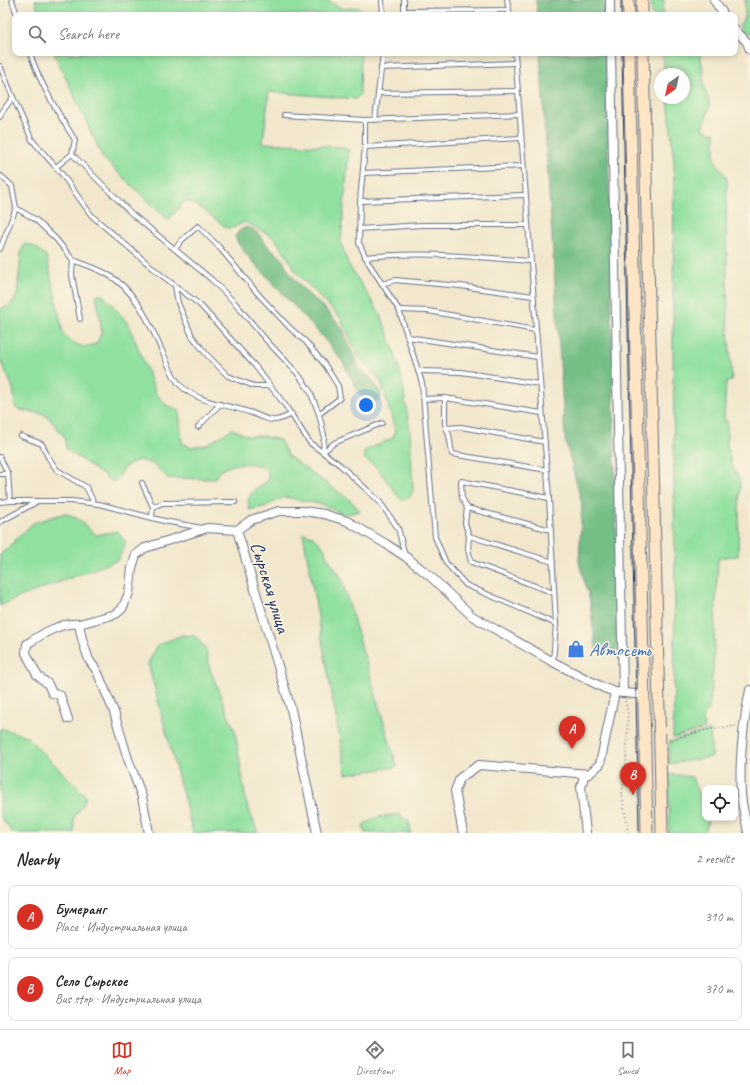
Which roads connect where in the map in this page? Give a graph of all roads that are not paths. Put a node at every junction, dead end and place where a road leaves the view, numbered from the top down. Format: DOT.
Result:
graph roads {
  1 [pos="12,0"];
  2 [pos="382,0"];
  3 [pos="404,0"];
  4 [pos="507,0"];
  5 [pos="610,0"];
  6 [pos="628,0"];
  7 [pos="642,0"];
  8 [pos="714,0"];
  9 [pos="16,12"];
  10 [pos="383,12"];
  11 [pos="404,12"];
  12 [pos="509,12"];
  13 [pos="610,12"];
  14 [pos="629,12"];
  15 [pos="642,12"];
  16 [pos="722,12"];
  17 [pos="738,33"];
  18 [pos="749,44"];
  19 [pos="31,56"];
  20 [pos="383,56"];
  21 [pos="514,56"];
  22 [pos="611,56"];
  23 [pos="629,56"];
  24 [pos="643,56"];
  25 [pos="515,63"];
  26 [pos="0,66"];
  27 [pos="381,68"];
  28 [pos="517,91"];
  29 [pos="378,93"];
  30 [pos="13,97"];
  31 [pos="519,114"];
  32 [pos="284,115"];
  33 [pos="0,116"];
  34 [pos="365,120"];
  35 [pos="375,120"];
  36 [pos="520,138"];
  37 [pos="365,147"];
  38 [pos="72,154"];
  39 [pos="523,166"];
  40 [pos="56,167"];
  41 [pos="363,172"];
  42 [pos="1,176"];
  43 [pos="525,195"];
  44 [pos="360,201"];
  45 [pos="16,208"];
  46 [pos="527,225"];
  47 [pos="359,229"];
  48 [pos="0,248"];
  49 [pos="175,249"];
  50 [pos="365,257"];
  51 [pos="73,260"];
  52 [pos="530,262"];
  53 [pos="382,284"];
  54 [pos="175,286"];
  55 [pos="533,296"];
  56 [pos="399,310"];
  57 [pos="80,319"];
  58 [pos="535,330"];
  59 [pos="408,337"];
  60 [pos="538,357"];
  61 [pos="418,371"];
  62 [pos="540,384"];
  63 [pos="270,386"];
  64 [pos="445,398"];
  65 [pos="424,399"];
  66 [pos="220,404"];
  67 [pos="542,413"];
  68 [pos="292,414"];
  69 [pos="319,414"];
  70 [pos="382,423"];
  71 [pos="198,427"];
  72 [pos="446,428"];
  73 [pos="21,436"];
  74 [pos="545,442"];
  75 [pos="323,452"];
  76 [pos="0,457"];
  77 [pos="547,470"];
  78 [pos="0,474"];
  79 [pos="8,474"];
  80 [pos="142,483"];
  81 [pos="549,498"];
  82 [pos="10,501"];
  83 [pos="38,501"];
  84 [pos="0,502"];
  85 [pos="235,502"];
  86 [pos="94,503"];
  87 [pos="153,507"];
  88 [pos="467,508"];
  89 [pos="152,517"];
  90 [pos="0,522"];
  91 [pos="206,528"];
  92 [pos="237,530"];
  93 [pos="551,530"];
  94 [pos="469,536"];
  95 [pos="406,557"];
  96 [pos="553,562"];
  97 [pos="554,593"];
  98 [pos="79,624"];
  99 [pos="556,624"];
  100 [pos="553,662"];
  101 [pos="750,690"];
  102 [pos="619,693"];
  103 [pos="644,695"];
  104 [pos="68,719"];
  105 [pos="585,773"];
  106 [pos="149,833"];
  107 [pos="317,833"];
  108 [pos="463,833"];
  109 [pos="586,833"];
  110 [pos="646,833"];
  111 [pos="662,833"];
  112 [pos="748,833"];
  1 -- 9 [label="lane"];
  2 -- 10 [label="lane"];
  3 -- 11 [label="lane"];
  4 -- 12 [label="lane"];
  5 -- 13 [label="street"];
  6 -- 14 [label="main road"];
  7 -- 15 [label="main road"];
  8 -- 16 [label="street"];
  17 -- 18 [label="street"];
  19 -- 38 [label="lane"];
  20 -- 27 [label="lane"];
  21 -- 25 [label="lane"];
  22 -- 102 [label="street"];
  23 -- 103 [label="main road"];
  24 -- 111 [label="main road"];
  25 -- 27 [label="lane"];
  25 -- 28 [label="lane"];
  26 -- 30 [label="lane"];
  27 -- 29 [label="lane"];
  28 -- 29 [label="lane"];
  28 -- 31 [label="lane"];
  29 -- 35 [label="lane"];
  30 -- 33 [label="lane"];
  30 -- 40 [label="lane"];
  31 -- 35 [label="lane"];
  31 -- 36 [label="lane"];
  32 -- 34 [label="lane"];
  34 -- 35 [label="lane"];
  34 -- 37 [label="lane"];
  36 -- 37 [label="lane"];
  36 -- 39 [label="lane"];
  37 -- 41 [label="lane"];
  38 -- 40 [label="lane"];
  38 -- 49 [label="lane"];
  39 -- 41 [label="lane"];
  39 -- 43 [label="lane"];
  40 -- 54 [label="lane"];
  41 -- 44 [label="lane"];
  42 -- 45 [label="lane"];
  43 -- 44 [label="lane"];
  43 -- 46 [label="lane"];
  44 -- 47 [label="lane"];
  45 -- 48 [label="lane"];
  45 -- 51 [label="lane"];
  46 -- 47 [label="lane"];
  46 -- 52 [label="lane"];
  47 -- 50 [label="lane"];
  49 -- 69 [label="lane"];
  49 -- 69 [label="lane"];
  50 -- 52 [label="lane"];
  50 -- 53 [label="lane"];
  51 -- 57 [label="lane"];
  51 -- 66 [label="lane"];
  52 -- 55 [label="lane"];
  53 -- 55 [label="lane"];
  53 -- 56 [label="lane"];
  54 -- 63 [label="lane"];
  54 -- 63 [label="lane"];
  55 -- 58 [label="lane"];
  56 -- 58 [label="lane"];
  56 -- 59 [label="lane"];
  58 -- 60 [label="lane"];
  59 -- 60 [label="lane"];
  59 -- 61 [label="lane"];
  60 -- 62 [label="lane"];
  61 -- 62 [label="lane"];
  61 -- 65 [label="lane"];
  62 -- 67 [label="lane"];
  63 -- 68 [label="lane"];
  64 -- 65 [label="lane"];
  64 -- 67 [label="lane"];
  64 -- 72 [label="lane"];
  65 -- 99 [label="lane"];
  66 -- 68 [label="lane"];
  66 -- 71 [label="lane"];
  67 -- 74 [label="lane"];
  68 -- 75 [label="lane"];
  69 -- 75 [label="lane"];
  70 -- 75 [label="lane"];
  72 -- 74 [label="lane"];
  72 -- 77 [label="lane"];
  73 -- 86 [label="lane"];
  74 -- 77 [label="lane"];
  75 -- 95 [label="lane"];
  76 -- 79 [label="lane"];
  77 -- 81 [label="lane"];
  78 -- 79 [label="lane"];
  79 -- 82 [label="lane"];
  80 -- 87 [label="lane"];
  81 -- 88 [label="lane"];
  81 -- 93 [label="lane"];
  82 -- 83 [label="lane"];
  82 -- 84 [label="lane"];
  83 -- 86 [label="lane"];
  83 -- 90 [label="lane"];
  85 -- 87 [label="lane"];
  86 -- 89 [label="lane"];
  87 -- 89 [label="lane"];
  88 -- 93 [label="lane"];
  88 -- 94 [label="lane"];
  89 -- 91 [label="lane"];
  91 -- 92 [label="street, Сырская улица"];
  91 -- 98 [label="street, Сырская улица"];
  92 -- 95 [label="street"];
  92 -- 107 [label="street, Сырская улица"];
  93 -- 96 [label="lane"];
  94 -- 96 [label="lane"];
  94 -- 97 [label="lane"];
  95 -- 100 [label="street"];
  96 -- 97 [label="lane"];
  97 -- 99 [label="lane"];
  98 -- 104 [label="street, Сырская улица"];
  98 -- 106 [label="street"];
  99 -- 100 [label="lane"];
  100 -- 102 [label="street"];
  101 -- 112 [label="street"];
  102 -- 103 [label="street"];
  102 -- 105 [label="street"];
  103 -- 110 [label="main road"];
  105 -- 108 [label="street"];
  105 -- 109 [label="street"];
}
